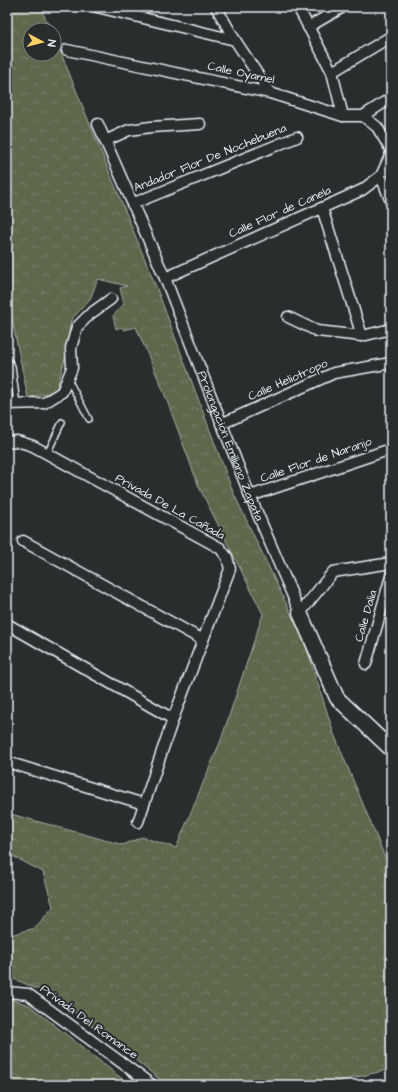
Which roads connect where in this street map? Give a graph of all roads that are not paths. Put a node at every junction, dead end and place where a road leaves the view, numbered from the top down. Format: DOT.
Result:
graph roads {
  1 [pos="97,7"];
  2 [pos="216,7"];
  3 [pos="298,7"];
  4 [pos="344,7"];
  5 [pos="308,27"];
  6 [pos="390,37"];
  7 [pos="235,40"];
  8 [pos="67,50"];
  9 [pos="332,72"];
  10 [pos="270,92"];
  11 [pos="391,98"];
  12 [pos="343,116"];
  13 [pos="363,116"];
  14 [pos="98,124"];
  15 [pos="200,124"];
  16 [pos="297,137"];
  17 [pos="105,141"];
  18 [pos="391,150"];
  19 [pos="391,154"];
  20 [pos="381,176"];
  21 [pos="391,202"];
  22 [pos="132,204"];
  23 [pos="322,208"];
  24 [pos="164,278"];
  25 [pos="111,299"];
  26 [pos="288,317"];
  27 [pos="391,329"];
  28 [pos="362,336"];
  29 [pos="7,359"];
  30 [pos="391,363"];
  31 [pos="68,378"];
  32 [pos="7,379"];
  33 [pos="14,382"];
  34 [pos="12,404"];
  35 [pos="89,419"];
  36 [pos="62,422"];
  37 [pos="221,424"];
  38 [pos="7,442"];
  39 [pos="391,449"];
  40 [pos="46,454"];
  41 [pos="250,496"];
  42 [pos="23,541"];
  43 [pos="391,563"];
  44 [pos="391,576"];
  45 [pos="300,613"];
  46 [pos="7,624"];
  47 [pos="203,640"];
  48 [pos="366,664"];
  49 [pos="173,719"];
  50 [pos="391,749"];
  51 [pos="7,762"];
  52 [pos="144,804"];
  53 [pos="138,822"];
  54 [pos="7,992"];
  55 [pos="152,1085"];
  1 -- 7 [label="street"];
  2 -- 7 [label="street"];
  3 -- 5 [label="street"];
  4 -- 5 [label="street"];
  5 -- 9 [label="street"];
  6 -- 9 [label="street"];
  7 -- 10 [label="street"];
  8 -- 10 [label="street, Calle Oyamel"];
  9 -- 12 [label="street"];
  10 -- 12 [label="street, Calle Oyamel"];
  11 -- 13 [label="street"];
  12 -- 13 [label="street, Calle Oyamel"];
  13 -- 18 [label="street"];
  14 -- 17 [label="street, Prolongación Emiliano Zapata"];
  15 -- 17 [label="street"];
  16 -- 22 [label="street, Andador Flor De Nochebuena"];
  17 -- 22 [label="street, Prolongación Emiliano Zapata"];
  19 -- 20 [label="street, Calle Flor de Canela"];
  20 -- 21 [label="street"];
  20 -- 23 [label="street, Calle Flor de Canela"];
  22 -- 24 [label="street, Prolongación Emiliano Zapata"];
  23 -- 24 [label="street, Calle Flor de Canela"];
  23 -- 28 [label="street"];
  24 -- 37 [label="street, Prolongación Emiliano Zapata"];
  25 -- 31 [label="street"];
  26 -- 28 [label="street"];
  27 -- 28 [label="street"];
  29 -- 33 [label="lane"];
  30 -- 37 [label="street, Calle Heliotropo"];
  31 -- 34 [label="street"];
  31 -- 35 [label="lane"];
  32 -- 33 [label="lane"];
  33 -- 34 [label="lane"];
  36 -- 40 [label="lane"];
  37 -- 41 [label="street, Prolongación Emiliano Zapata"];
  38 -- 40 [label="street, Privada De La Cañada"];
  39 -- 41 [label="street, Calle Flor de Naranjo"];
  40 -- 47 [label="street, Privada De La Cañada"];
  41 -- 45 [label="street, Prolongación Emiliano Zapata"];
  42 -- 47 [label="street"];
  43 -- 45 [label="street"];
  44 -- 48 [label="street, Calle Dalia"];
  45 -- 50 [label="main road, Prolongación Emiliano Zapata"];
  46 -- 49 [label="street"];
  47 -- 49 [label="street, Privada De La Cañada"];
  49 -- 52 [label="street, Privada De La Cañada"];
  51 -- 52 [label="street"];
  52 -- 53 [label="street, Privada De La Cañada"];
  54 -- 55 [label="street, Privada Del Romance"];
}
